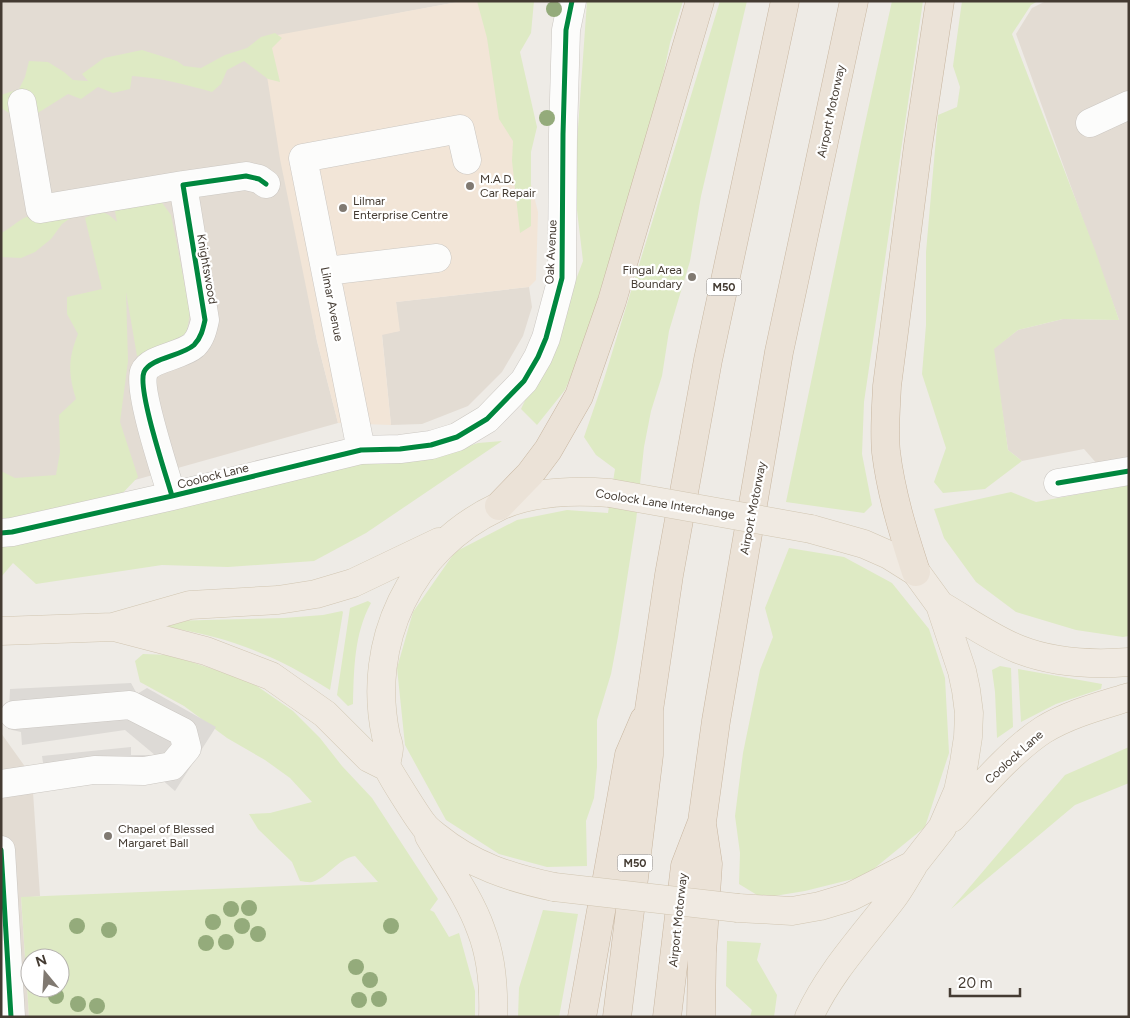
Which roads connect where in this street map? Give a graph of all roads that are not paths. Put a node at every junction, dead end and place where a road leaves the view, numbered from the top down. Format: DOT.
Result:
graph roads {
  1 [pos="572,1"];
  2 [pos="700,1"];
  3 [pos="785,1"];
  4 [pos="854,1"];
  5 [pos="940,1"];
  6 [pos="22,103"];
  7 [pos="1129,105"];
  8 [pos="1090,123"];
  9 [pos="467,160"];
  10 [pos="266,184"];
  11 [pos="183,185"];
  12 [pos="437,258"];
  13 [pos="326,271"];
  14 [pos="431,445"];
  15 [pos="361,450"];
  16 [pos="1129,471"];
  17 [pos="1058,483"];
  18 [pos="172,496"];
  19 [pos="499,506"];
  20 [pos="1,533"];
  21 [pos="454,535"];
  22 [pos="916,572"];
  23 [pos="940,605"];
  24 [pos="112,627"];
  25 [pos="1,631"];
  26 [pos="1129,662"];
  27 [pos="1129,697"];
  28 [pos="649,710"];
  29 [pos="14,715"];
  30 [pos="387,767"];
  31 [pos="1,784"];
  32 [pos="702,822"];
  33 [pos="423,825"];
  34 [pos="942,828"];
  35 [pos="1,850"];
  36 [pos="913,865"];
  37 [pos="2,880"];
  38 [pos="12,1017"];
  39 [pos="493,1017"];
  40 [pos="582,1017"];
  41 [pos="617,1017"];
  42 [pos="667,1017"];
  43 [pos="701,1017"];
  44 [pos="809,1017"];
  1 -- 14 [label="street, Oak Avenue"];
  2 -- 19 [label="highway"];
  3 -- 28 [label="highway, M50"];
  4 -- 32 [label="highway, Airport Motorway"];
  5 -- 22 [label="highway"];
  6 -- 11 [label="street"];
  7 -- 8 [label="street"];
  9 -- 13 [label="street, Lilmar Avenue"];
  10 -- 11 [label="street"];
  11 -- 18 [label="street, Knightswood"];
  12 -- 13 [label="street"];
  13 -- 15 [label="street, Lilmar Avenue"];
  14 -- 15 [label="street, Coolock Lane"];
  15 -- 18 [label="street, Coolock Lane"];
  16 -- 17 [label="street"];
  18 -- 20 [label="street, Coolock Lane"];
  19 -- 21 [label="main road, Coolock Lane Interchange"];
  19 -- 22 [label="main road, Coolock Lane Interchange, bridge"];
  21 -- 24 [label="main road"];
  21 -- 30 [label="main road, Coolock Lane Interchange"];
  22 -- 23 [label="main road, Coolock Lane Interchange"];
  23 -- 26 [label="main road"];
  23 -- 34 [label="main road, Coolock Lane Interchange"];
  24 -- 25 [label="main road"];
  24 -- 30 [label="main road"];
  27 -- 34 [label="main road, Coolock Lane"];
  28 -- 40 [label="highway"];
  28 -- 41 [label="highway, M50"];
  29 -- 31 [label="street"];
  30 -- 33 [label="main road, Coolock Lane Interchange"];
  32 -- 42 [label="highway, Airport Motorway"];
  32 -- 43 [label="highway"];
  33 -- 36 [label="main road, Coolock Lane Interchange, bridge"];
  33 -- 39 [label="main road"];
  34 -- 36 [label="main road, Coolock Lane Interchange"];
  35 -- 37 [label="street"];
  36 -- 44 [label="main road"];
  37 -- 38 [label="street"];
}
